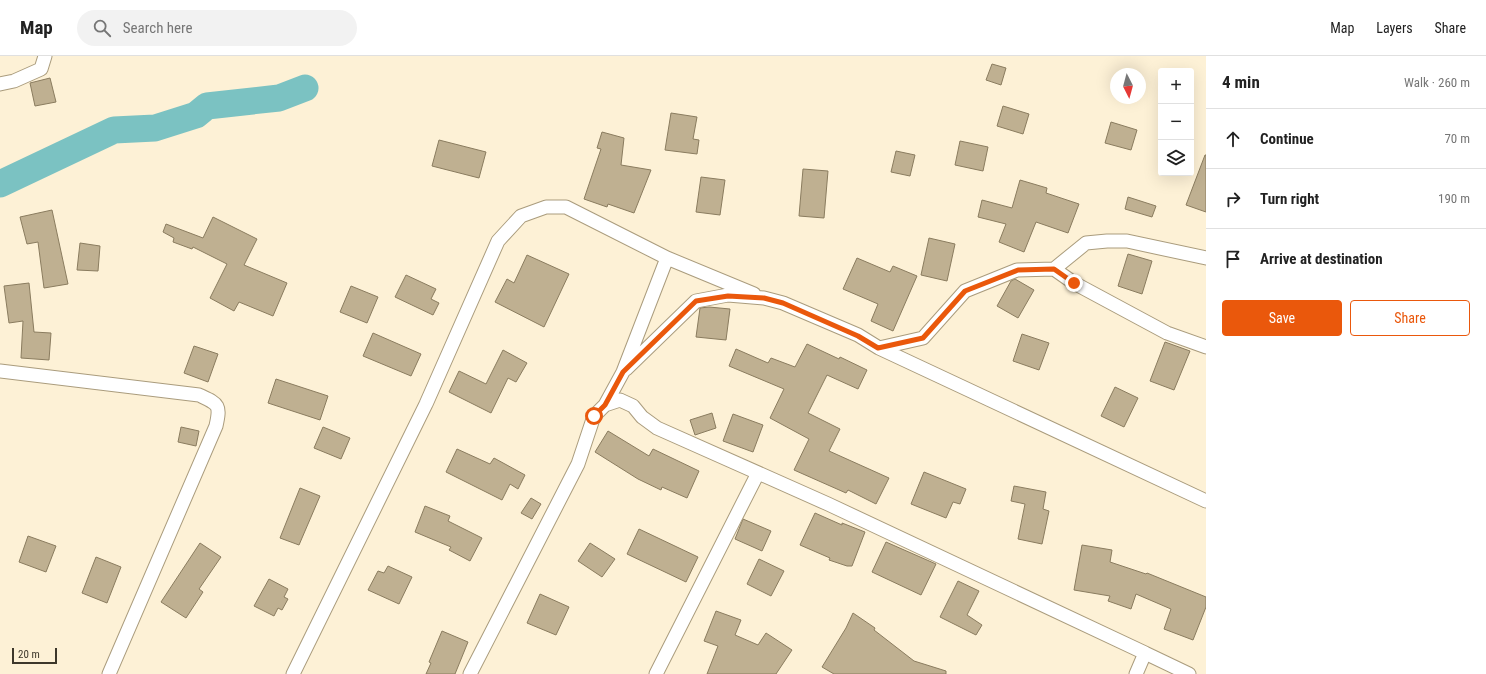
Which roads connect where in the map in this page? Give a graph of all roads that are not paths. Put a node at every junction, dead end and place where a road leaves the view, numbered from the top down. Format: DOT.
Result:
graph roads {
  1 [pos="45,56"];
  2 [pos="0,84"];
  3 [pos="667,258"];
  4 [pos="1206,258"];
  5 [pos="1054,269"];
  6 [pos="764,298"];
  7 [pos="1206,347"];
  8 [pos="878,348"];
  9 [pos="0,371"];
  10 [pos="623,372"];
  11 [pos="605,405"];
  12 [pos="758,473"];
  13 [pos="1206,501"];
  14 [pos="1145,653"];
  15 [pos="109,674"];
  16 [pos="293,674"];
  17 [pos="470,674"];
  18 [pos="656,674"];
  19 [pos="1136,674"];
  20 [pos="1189,674"];
  1 -- 2 [label="street"];
  3 -- 6 [label="street"];
  3 -- 10 [label="street"];
  3 -- 16 [label="street"];
  4 -- 5 [label="street"];
  5 -- 7 [label="street"];
  5 -- 8 [label="street"];
  6 -- 8 [label="street"];
  6 -- 10 [label="street"];
  8 -- 13 [label="street"];
  9 -- 15 [label="street"];
  10 -- 11 [label="street"];
  11 -- 12 [label="street"];
  11 -- 17 [label="street"];
  12 -- 14 [label="street"];
  12 -- 18 [label="street"];
  14 -- 19 [label="street"];
  14 -- 20 [label="street"];
}
